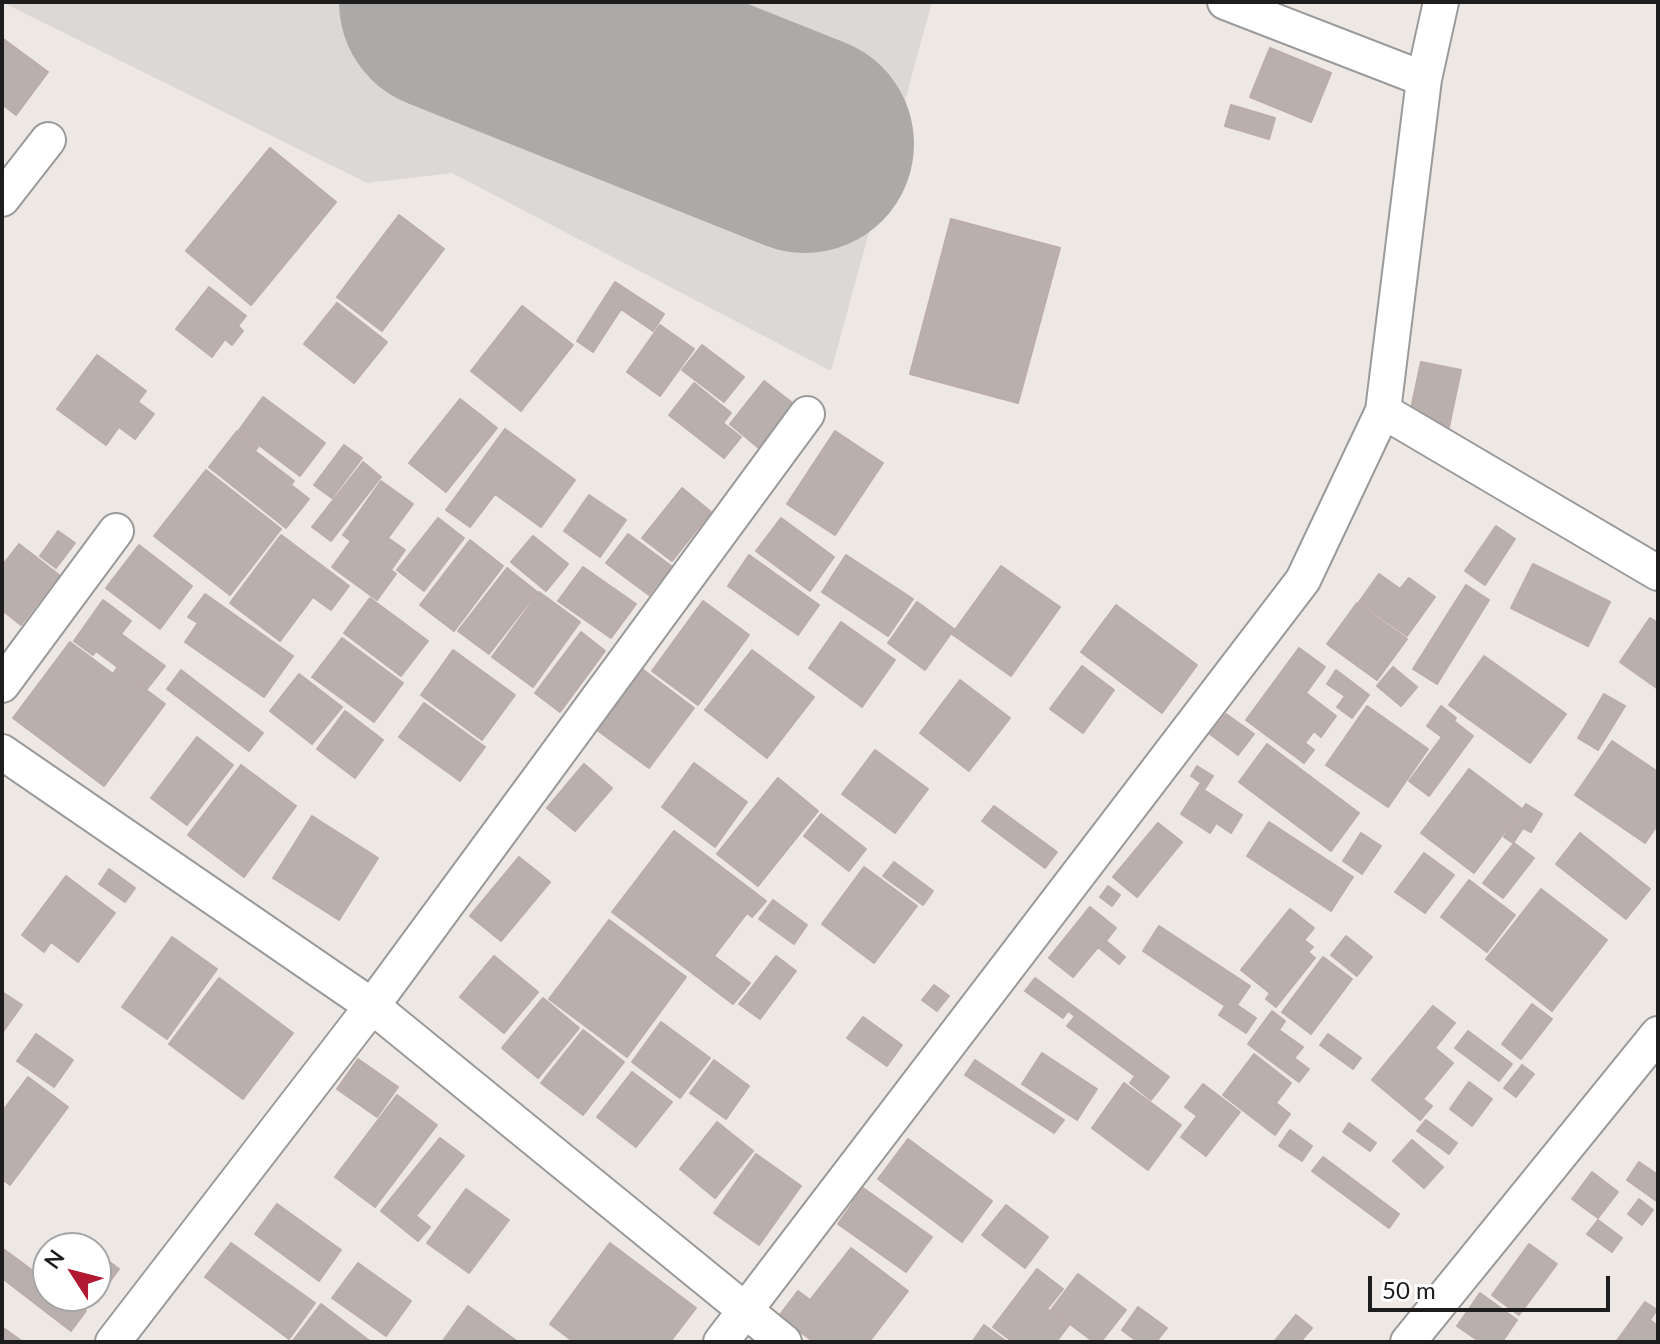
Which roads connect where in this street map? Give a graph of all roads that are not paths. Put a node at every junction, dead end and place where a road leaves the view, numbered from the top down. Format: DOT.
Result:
graph roads {
  1 [pos="1225,2"];
  2 [pos="1441,2"];
  3 [pos="1424,79"];
  4 [pos="48,140"];
  5 [pos="2,199"];
  6 [pos="1383,411"];
  7 [pos="807,414"];
  8 [pos="116,531"];
  9 [pos="1658,573"];
  10 [pos="2,685"];
  11 [pos="2,752"];
  12 [pos="372,1006"];
  13 [pos="1658,1034"];
  14 [pos="745,1311"];
  15 [pos="113,1342"];
  16 [pos="721,1342"];
  17 [pos="784,1342"];
  18 [pos="1408,1342"];
  1 -- 3 [label="street"];
  2 -- 3 [label="street"];
  3 -- 6 [label="street"];
  4 -- 5 [label="street"];
  6 -- 9 [label="street"];
  6 -- 14 [label="street"];
  7 -- 12 [label="street"];
  8 -- 10 [label="street"];
  11 -- 12 [label="street"];
  12 -- 14 [label="street"];
  12 -- 15 [label="street"];
  13 -- 18 [label="street"];
  14 -- 16 [label="street"];
  14 -- 17 [label="street"];
}
